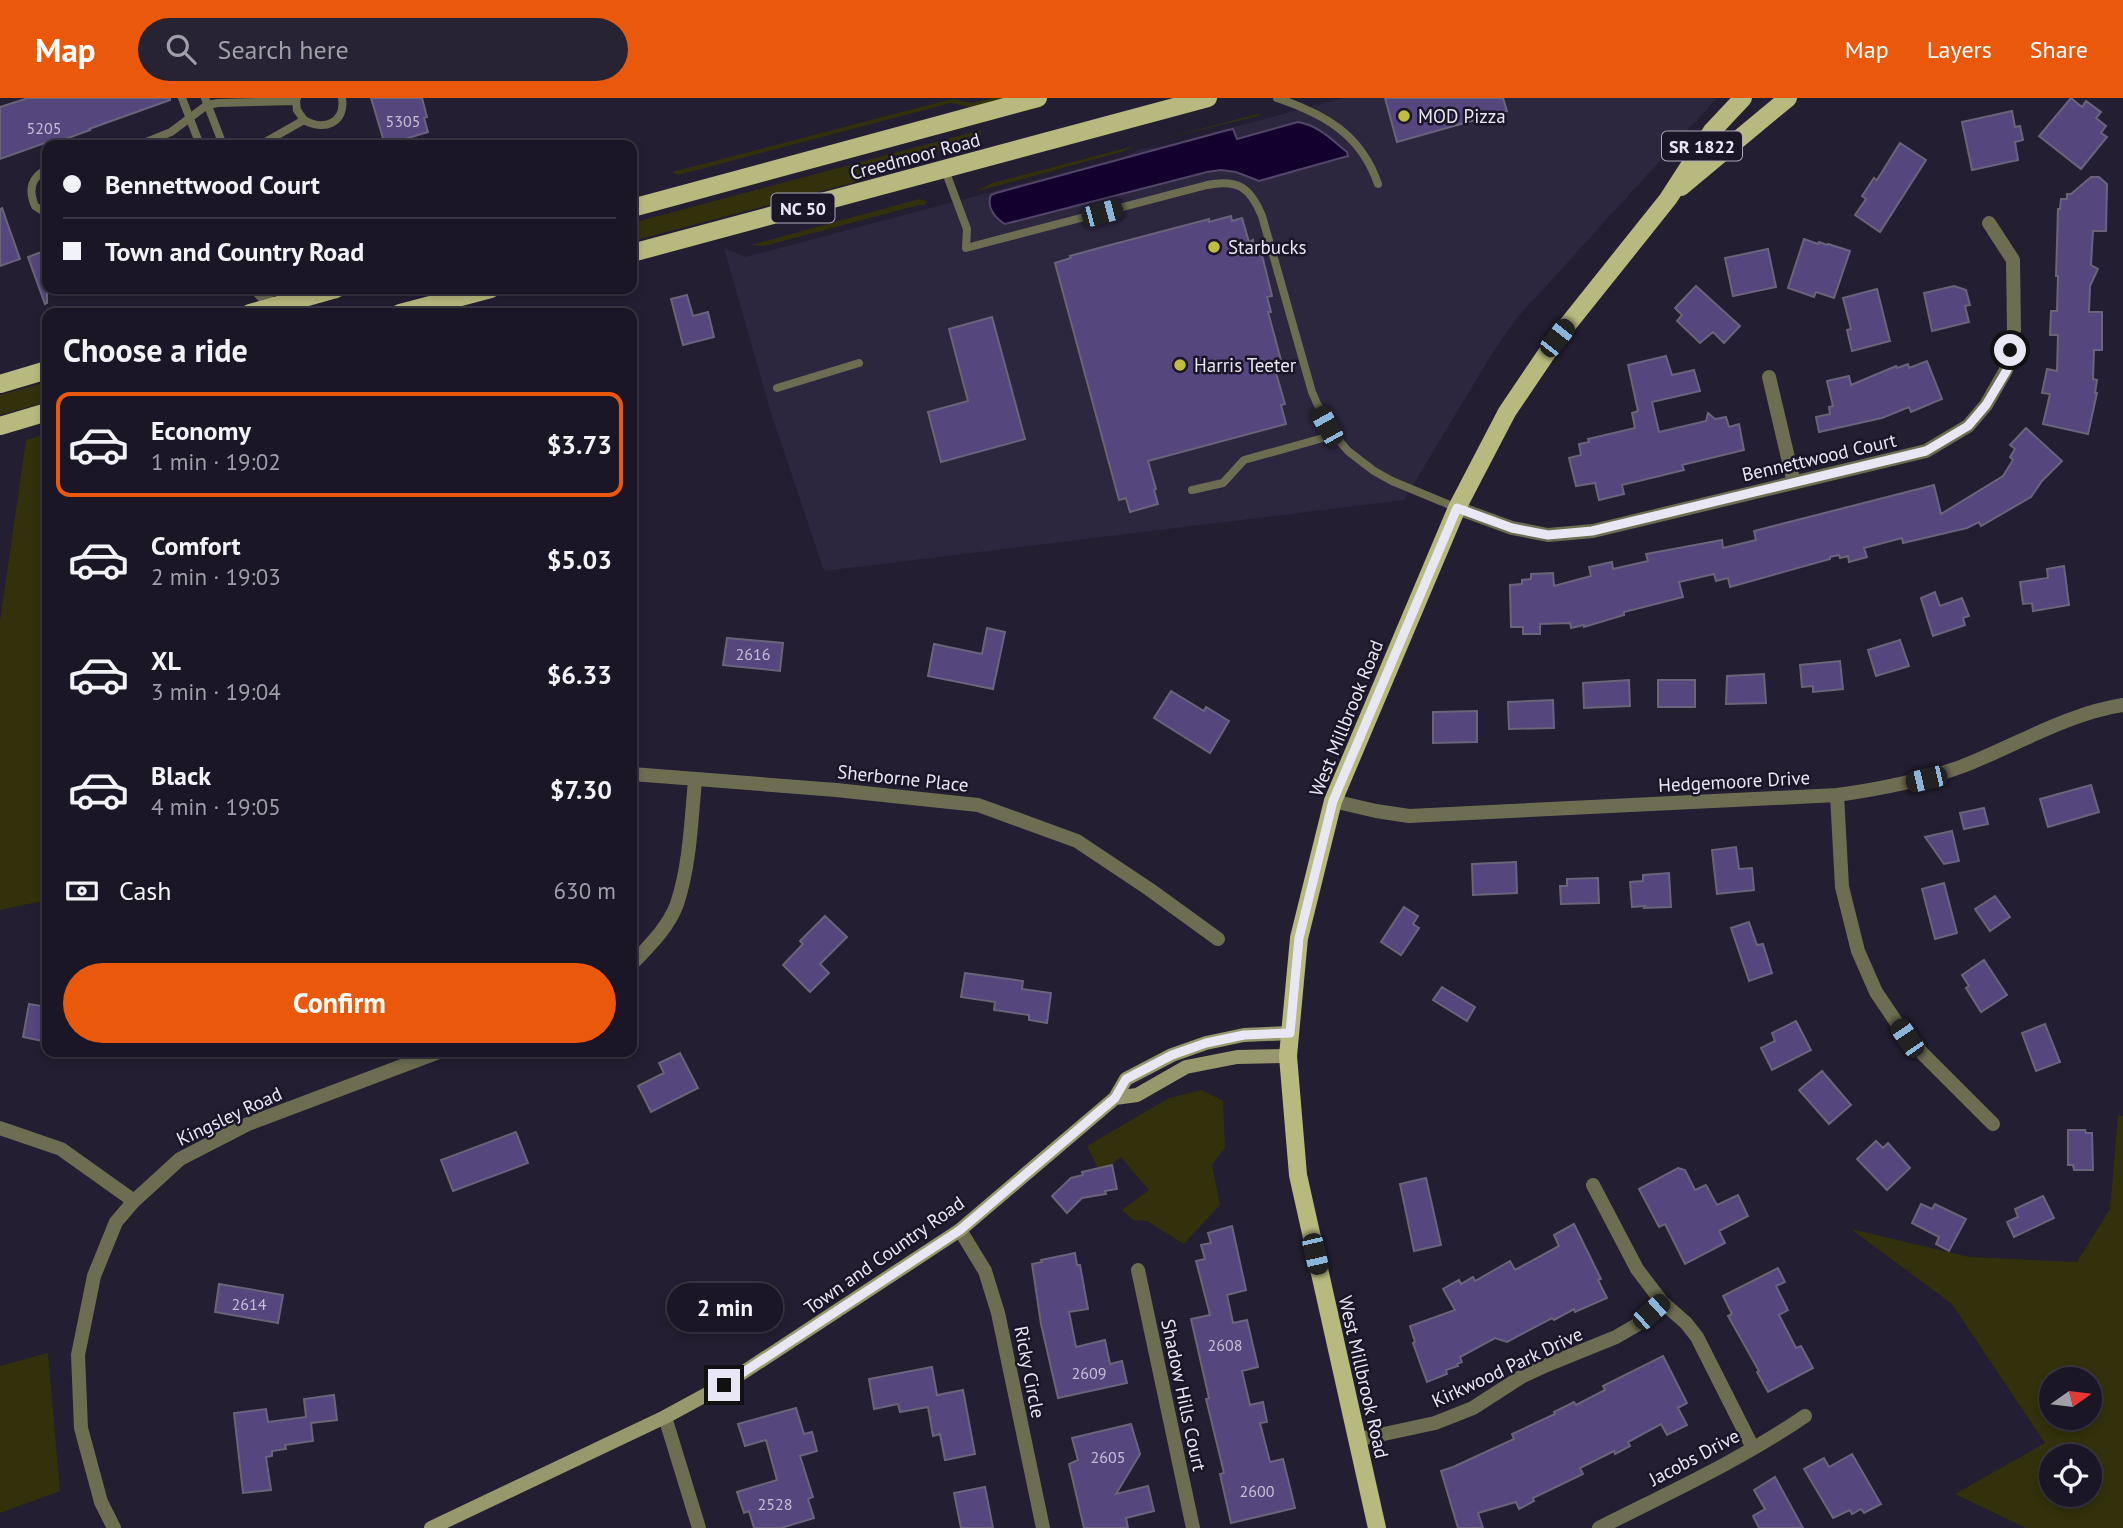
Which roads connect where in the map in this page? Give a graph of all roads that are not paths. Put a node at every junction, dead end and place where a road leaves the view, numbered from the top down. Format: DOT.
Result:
graph roads {
  1 [pos="183,98"];
  2 [pos="342,98"];
  3 [pos="1038,98"];
  4 [pos="1208,98"];
  5 [pos="1277,98"];
  6 [pos="1742,98"];
  7 [pos="1788,98"];
  8 [pos="297,99"];
  9 [pos="206,102"];
  10 [pos="191,119"];
  11 [pos="303,120"];
  12 [pos="152,140"];
  13 [pos="198,140"];
  14 [pos="221,140"];
  15 [pos="269,140"];
  16 [pos="945,170"];
  17 [pos="42,172"];
  18 [pos="1378,184"];
  19 [pos="1668,199"];
  20 [pos="637,207"];
  21 [pos="42,211"];
  22 [pos="1989,223"];
  23 [pos="637,252"];
  24 [pos="257,294"];
  25 [pos="320,294"];
  26 [pos="472,294"];
  27 [pos="268,308"];
  28 [pos="279,308"];
  29 [pos="419,308"];
  30 [pos="859,363"];
  31 [pos="42,371"];
  32 [pos="1769,377"];
  33 [pos="0,383"];
  34 [pos="778,387"];
  35 [pos="42,413"];
  36 [pos="0,426"];
  37 [pos="1334,435"];
  38 [pos="1794,483"];
  39 [pos="1192,490"];
  40 [pos="1457,508"];
  41 [pos="2123,705"];
  42 [pos="637,774"];
  43 [pos="695,780"];
  44 [pos="1838,795"];
  45 [pos="1333,801"];
  46 [pos="1218,939"];
  47 [pos="637,959"];
  48 [pos="1290,1033"];
  49 [pos="1288,1056"];
  50 [pos="426,1057"];
  51 [pos="1115,1098"];
  52 [pos="1993,1124"];
  53 [pos="0,1128"];
  54 [pos="1593,1185"];
  55 [pos="134,1201"];
  56 [pos="960,1230"];
  57 [pos="1138,1270"];
  58 [pos="1662,1302"];
  59 [pos="665,1416"];
  60 [pos="1805,1416"];
  61 [pos="1356,1440"];
  62 [pos="1753,1448"];
  63 [pos="114,1528"];
  64 [pos="431,1528"];
  65 [pos="699,1528"];
  66 [pos="1043,1528"];
  67 [pos="1193,1528"];
  68 [pos="1377,1528"];
  69 [pos="1599,1528"];
  1 -- 10 [label="lane"];
  2 -- 11 [label="lane"];
  3 -- 20 [label="main road, Creedmoor Road / NC 50"];
  4 -- 16 [label="main road, Creedmoor Road / NC 50"];
  5 -- 18 [label="lane"];
  6 -- 19 [label="main road, West Millbrook Road / SR 1822"];
  7 -- 19 [label="main road, West Millbrook Road"];
  8 -- 9 [label="lane"];
  8 -- 11 [label="lane"];
  9 -- 10 [label="lane"];
  9 -- 14 [label="lane"];
  10 -- 12 [label="lane"];
  10 -- 13 [label="lane"];
  11 -- 15 [label="lane"];
  16 -- 23 [label="main road, Creedmoor Road / NC 50"];
  16 -- 37 [label="lane"];
  17 -- 21 [label="lane"];
  19 -- 40 [label="main road, West Millbrook Road / SR 1822"];
  22 -- 38 [label="street, Bennettwood Court"];
  24 -- 27 [label="lane"];
  25 -- 28 [label="main road"];
  26 -- 29 [label="main road"];
  30 -- 34 [label="lane"];
  31 -- 33 [label="main road"];
  32 -- 38 [label="street"];
  35 -- 36 [label="main road"];
  37 -- 39 [label="lane"];
  37 -- 40 [label="lane"];
  38 -- 40 [label="street, Bennettwood Court"];
  40 -- 45 [label="main road, West Millbrook Road / SR 1822"];
  41 -- 44 [label="street, Hedgemoore Drive"];
  42 -- 43 [label="street, Sherborne Place"];
  43 -- 46 [label="street, Sherborne Place"];
  43 -- 47 [label="street"];
  44 -- 45 [label="street, Hedgemoore Drive"];
  44 -- 52 [label="street"];
  45 -- 48 [label="main road, West Millbrook Road / SR 1822"];
  48 -- 49 [label="main road, West Millbrook Road / SR 1822"];
  48 -- 51 [label="street, Town and Country Road"];
  49 -- 51 [label="street, Town and Country Road"];
  49 -- 61 [label="main road, West Millbrook Road / SR 1822"];
  50 -- 55 [label="street, Kingsley Road"];
  51 -- 56 [label="street, Town and Country Road"];
  53 -- 55 [label="street"];
  54 -- 58 [label="street"];
  55 -- 63 [label="street, Kingsley Road"];
  56 -- 59 [label="street, Town and Country Road"];
  56 -- 66 [label="street, Ricky Circle"];
  57 -- 67 [label="street, Shadow Hills Court"];
  58 -- 61 [label="street, Kirkwood Park Drive"];
  58 -- 62 [label="street"];
  59 -- 64 [label="street, Town and Country Road"];
  59 -- 65 [label="street"];
  60 -- 62 [label="street, Jacobs Drive"];
  61 -- 68 [label="main road, West Millbrook Road / SR 1822"];
  62 -- 69 [label="street, Jacobs Drive"];
}
